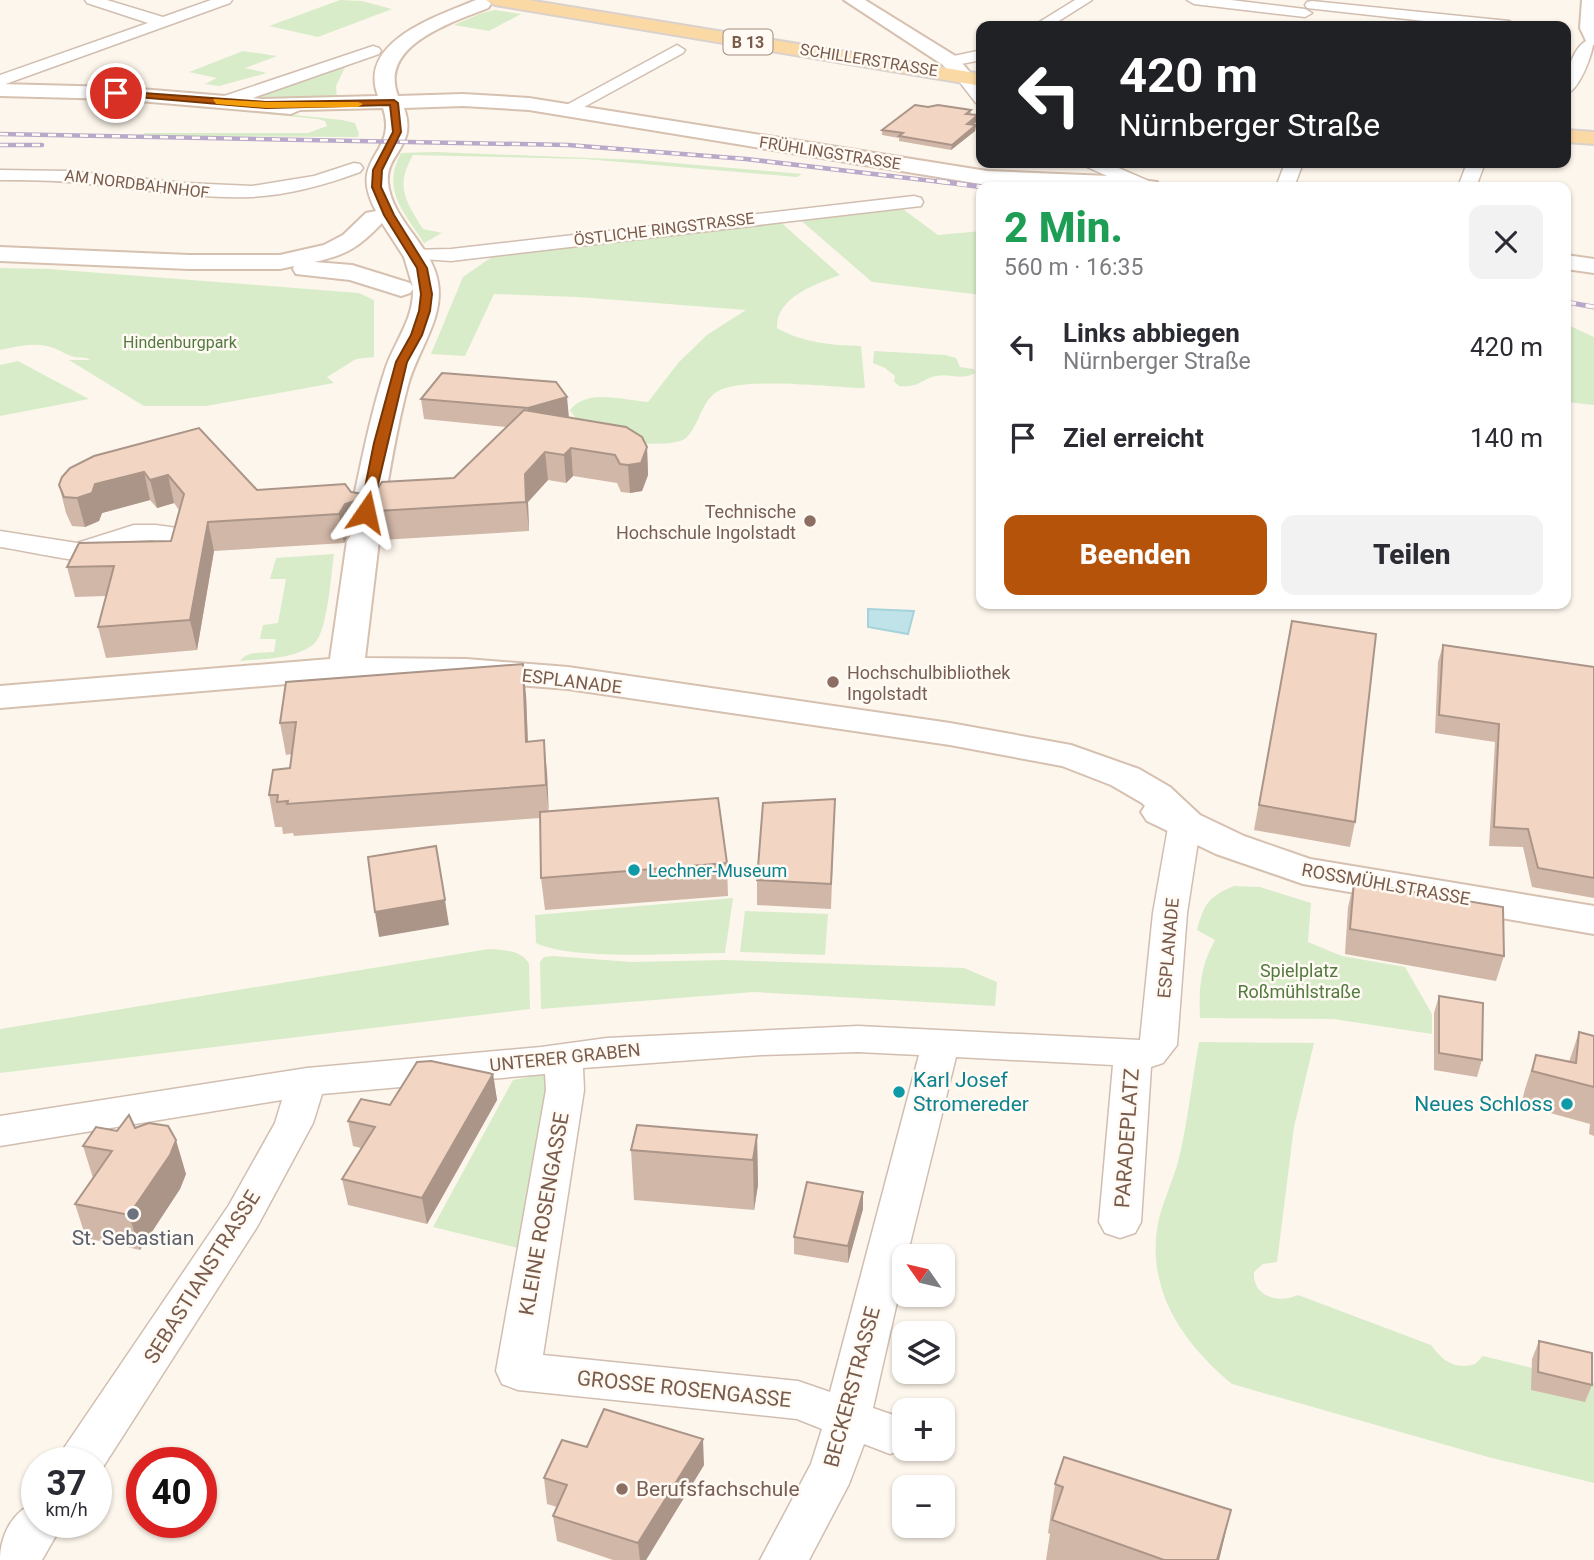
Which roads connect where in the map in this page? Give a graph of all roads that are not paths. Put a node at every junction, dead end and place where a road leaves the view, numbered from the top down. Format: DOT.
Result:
graph roads {
  1 [pos="92,0"];
  2 [pos="225,0"];
  3 [pos="853,0"];
  4 [pos="1085,0"];
  5 [pos="1194,0"];
  6 [pos="1591,0"];
  7 [pos="477,1"];
  8 [pos="1307,11"];
  9 [pos="1049,21"];
  10 [pos="1442,21"];
  11 [pos="162,22"];
  12 [pos="1589,38"];
  13 [pos="929,48"];
  14 [pos="677,50"];
  15 [pos="373,51"];
  16 [pos="887,62"];
  17 [pos="965,72"];
  18 [pos="1571,79"];
  19 [pos="0,81"];
  20 [pos="976,89"];
  21 [pos="0,90"];
  22 [pos="224,102"];
  23 [pos="513,103"];
  24 [pos="266,105"];
  25 [pos="567,109"];
  26 [pos="383,116"];
  27 [pos="1571,136"];
  28 [pos="1594,138"];
  29 [pos="354,168"];
  30 [pos="1104,168"];
  31 [pos="0,175"];
  32 [pos="1020,182"];
  33 [pos="1135,182"];
  34 [pos="914,202"];
  35 [pos="388,242"];
  36 [pos="332,251"];
  37 [pos="0,254"];
  38 [pos="189,262"];
  39 [pos="1571,263"];
  40 [pos="1594,266"];
  41 [pos="305,269"];
  42 [pos="401,288"];
  43 [pos="401,362"];
  44 [pos="0,539"];
  45 [pos="82,550"];
  46 [pos="346,668"];
  47 [pos="0,697"];
  48 [pos="1185,822"];
  49 [pos="1594,920"];
  50 [pos="940,1044"];
  51 [pos="1133,1055"];
  52 [pos="563,1056"];
  53 [pos="307,1082"];
  54 [pos="0,1130"];
  55 [pos="1120,1222"];
  56 [pos="518,1371"];
  57 [pos="869,1427"];
  58 [pos="91,1447"];
  59 [pos="29,1538"];
  60 [pos="15,1560"];
  61 [pos="784,1560"];
  1 -- 11 [label="street"];
  2 -- 11 [label="street"];
  3 -- 13 [label="street"];
  4 -- 9 [label="street"];
  5 -- 8 [label="street"];
  6 -- 12 [label="street"];
  7 -- 15 [label="street"];
  7 -- 16 [label="main road, SCHILLERSTRASSE / B 13"];
  7 -- 26 [label="street"];
  8 -- 10 [label="street"];
  11 -- 19 [label="street"];
  12 -- 18 [label="street"];
  13 -- 16 [label="main road"];
  13 -- 17 [label="street"];
  14 -- 25 [label="street"];
  15 -- 22 [label="street"];
  15 -- 26 [label="street"];
  16 -- 17 [label="main road, SCHILLERSTRASSE / B 13"];
  17 -- 20 [label="street"];
  21 -- 22 [label="street"];
  22 -- 24 [label="street"];
  23 -- 25 [label="street, FRÜHLINGSTRASSE"];
  23 -- 26 [label="street, FRÜHLINGSTRASSE"];
  23 -- 26 [label="street, FRÜHLINGSTRASSE"];
  24 -- 26 [label="street, FRÜHLINGSTRASSE"];
  24 -- 26 [label="street"];
  25 -- 32 [label="street, FRÜHLINGSTRASSE"];
  26 -- 29 [label="street"];
  26 -- 35 [label="street"];
  27 -- 28 [label="main road"];
  29 -- 31 [label="street, AM NORDBAHNHOF"];
  29 -- 35 [label="street"];
  30 -- 33 [label="street"];
  34 -- 35 [label="street, ÖSTLICHE RINGSTRASSE"];
  35 -- 36 [label="street"];
  35 -- 36 [label="street"];
  35 -- 41 [label="street, ÖSTLICHE RINGSTRASSE"];
  35 -- 42 [label="street"];
  35 -- 43 [label="street"];
  36 -- 38 [label="street, ÖSTLICHE RINGSTRASSE"];
  37 -- 38 [label="street, ÖSTLICHE RINGSTRASSE"];
  38 -- 41 [label="street, ÖSTLICHE RINGSTRASSE"];
  39 -- 40 [label="street"];
  41 -- 42 [label="street"];
  42 -- 43 [label="street"];
  43 -- 46 [label="street"];
  44 -- 45 [label="street"];
  46 -- 47 [label="street, ESPLANADE"];
  46 -- 48 [label="street, ESPLANADE"];
  48 -- 49 [label="street, ROSSMÜHLSTRASSE"];
  48 -- 51 [label="street, ESPLANADE"];
  50 -- 51 [label="street, UNTERER GRABEN"];
  50 -- 52 [label="street, UNTERER GRABEN"];
  50 -- 57 [label="street, BECKERSTRASSE"];
  51 -- 55 [label="street, PARADEPLATZ"];
  52 -- 53 [label="street, UNTERER GRABEN"];
  52 -- 56 [label="street, KLEINE ROSENGASSE"];
  53 -- 54 [label="street, UNTERER GRABEN"];
  53 -- 58 [label="street, SEBASTIANSTRASSE"];
  56 -- 57 [label="street, GROSSE ROSENGASSE"];
  57 -- 61 [label="street, BECKERSTRASSE"];
  59 -- 60 [label="street"];
}
